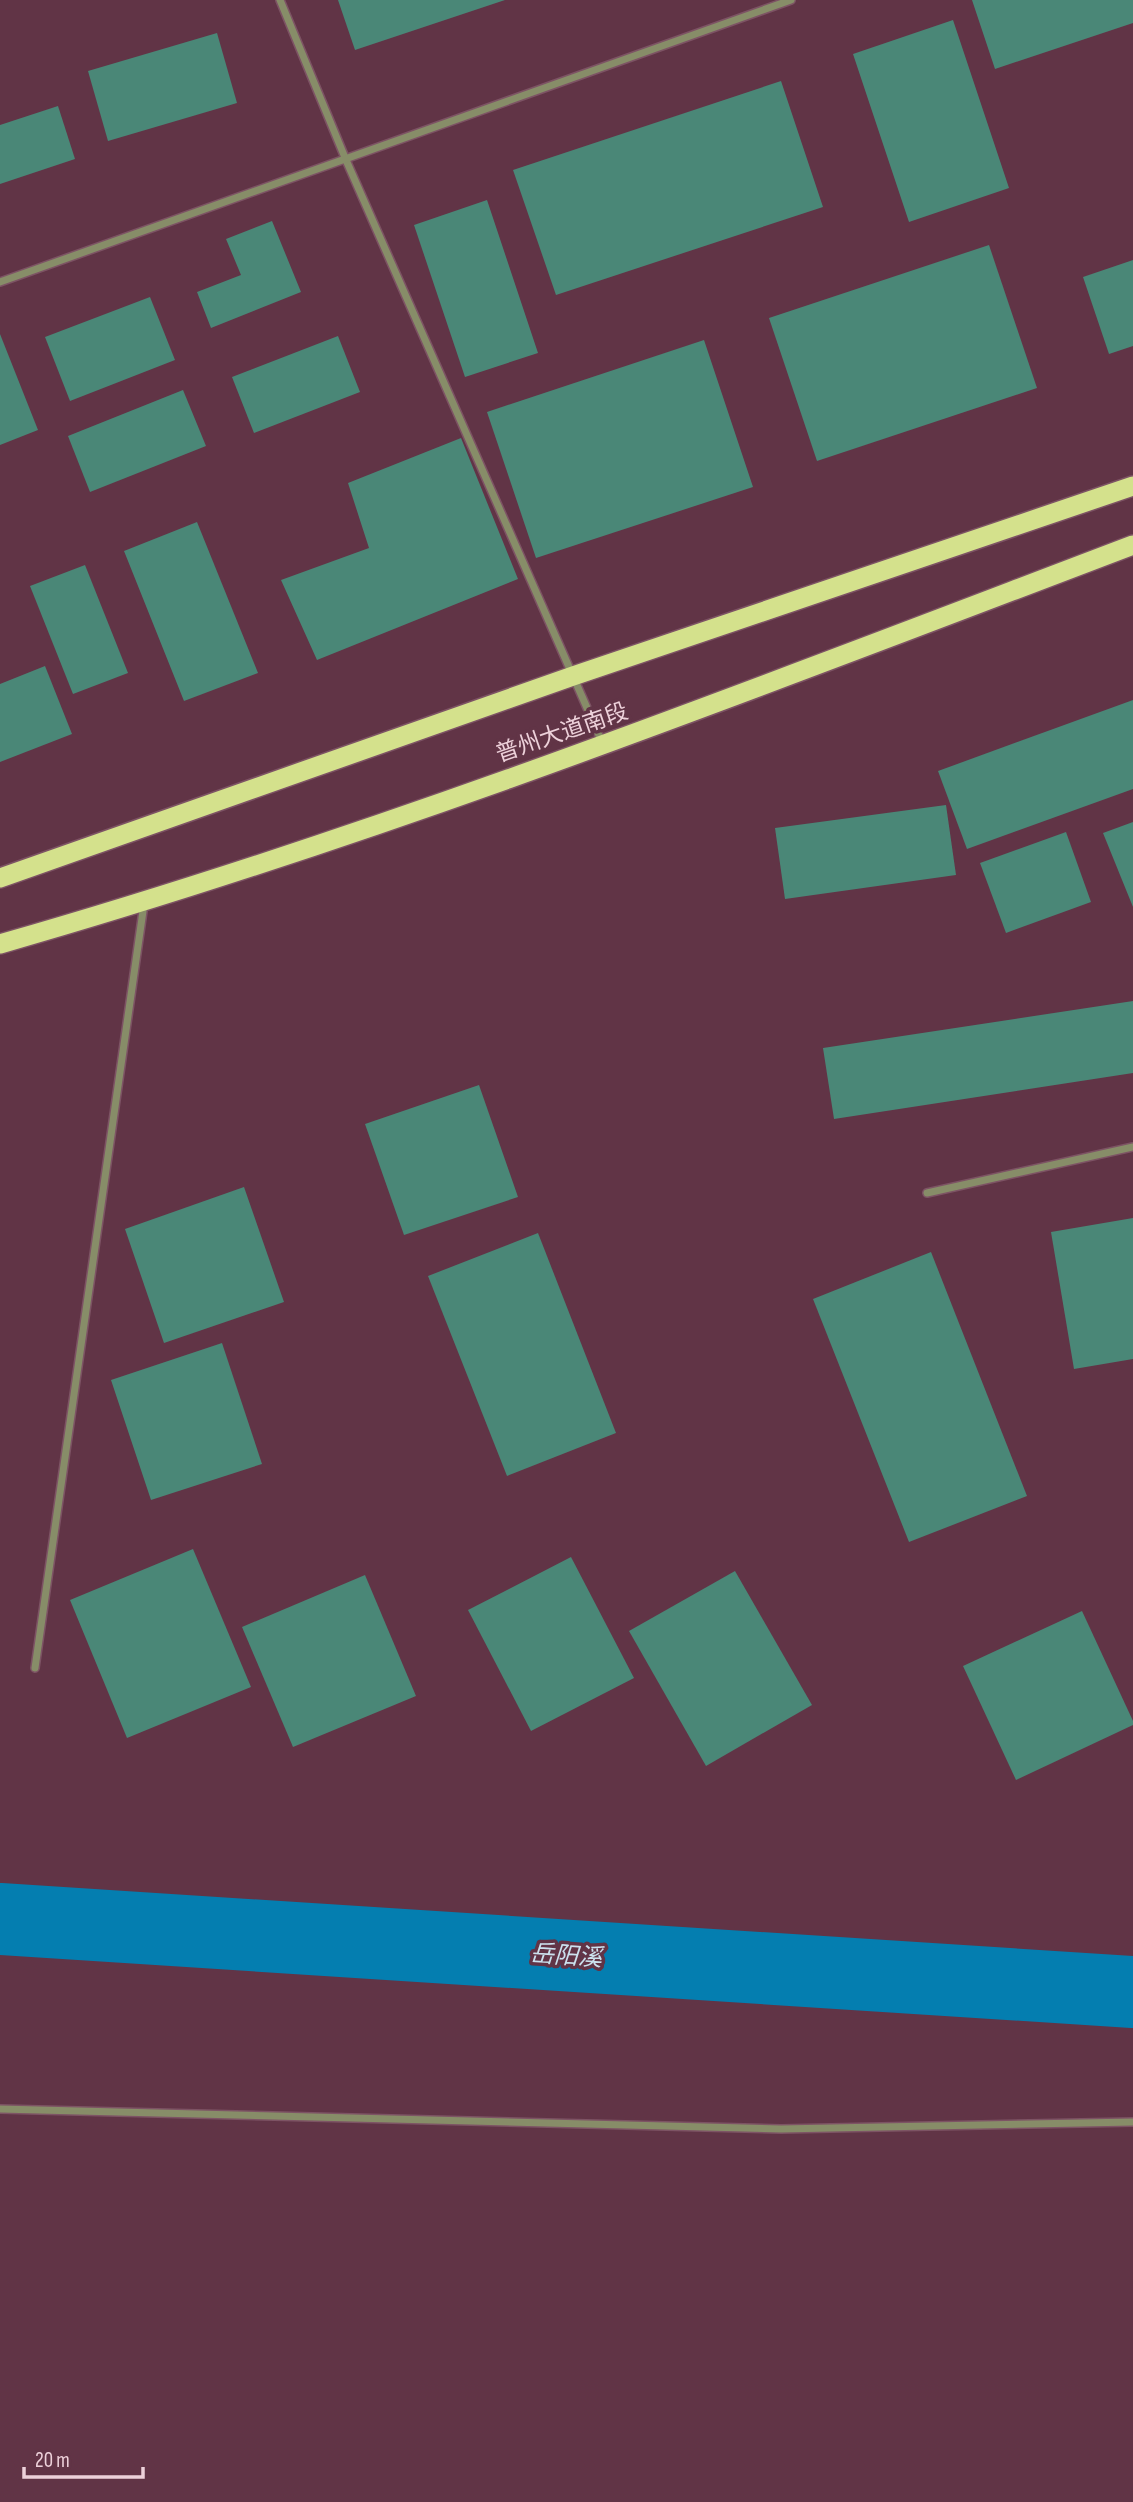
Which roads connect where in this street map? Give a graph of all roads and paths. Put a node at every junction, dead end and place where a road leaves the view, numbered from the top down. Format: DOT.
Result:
graph roads {
  1 [pos="280,0"];
  2 [pos="791,0"];
  3 [pos="346,160"];
  4 [pos="0,282"];
  5 [pos="1133,486"];
  6 [pos="1133,545"];
  7 [pos="573,676"];
  8 [pos="604,746"];
  9 [pos="0,878"];
  10 [pos="145,903"];
  11 [pos="0,944"];
  12 [pos="1133,1147"];
  13 [pos="927,1193"];
  14 [pos="35,1668"];
  15 [pos="0,2109"];
  16 [pos="1133,2122"];
  1 -- 3 [label="street"];
  2 -- 3 [label="street"];
  3 -- 4 [label="street"];
  3 -- 7 [label="street"];
  5 -- 7 [label="highway"];
  6 -- 8 [label="highway, 普州大道南段"];
  7 -- 8 [label="street"];
  7 -- 9 [label="highway"];
  8 -- 10 [label="highway, 普州大道南段"];
  10 -- 11 [label="highway, 普州大道南段"];
  10 -- 14 [label="street"];
  12 -- 13 [label="street"];
  15 -- 16 [label="street"];
}
